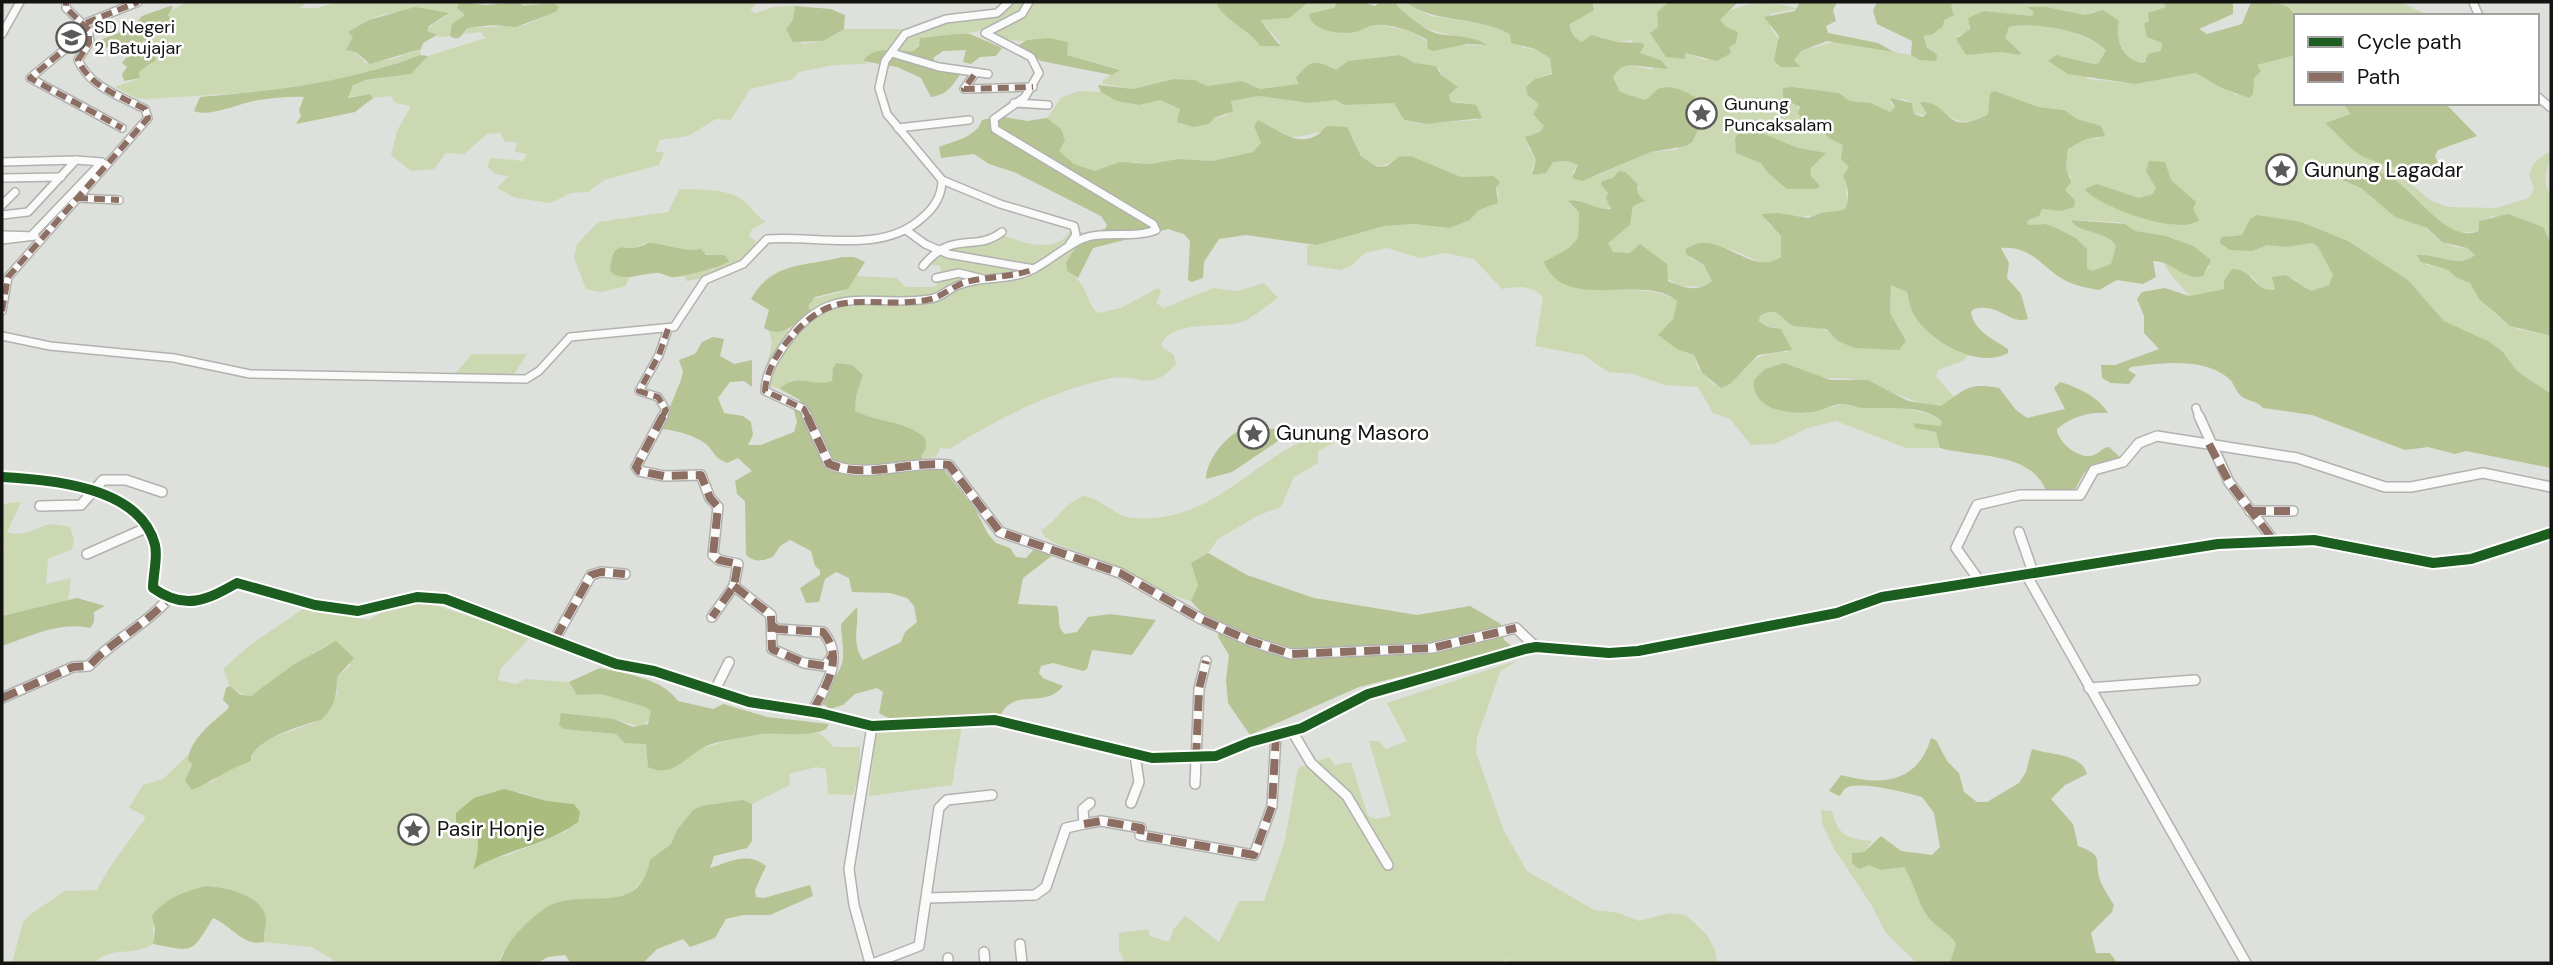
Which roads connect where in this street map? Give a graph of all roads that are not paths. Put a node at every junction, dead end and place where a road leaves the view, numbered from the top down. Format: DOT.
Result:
graph roads {
  1 [pos="20,2"];
  2 [pos="66,2"];
  3 [pos="138,2"];
  4 [pos="1009,2"];
  5 [pos="1029,2"];
  6 [pos="86,23"];
  7 [pos="2,34"];
  8 [pos="90,40"];
  9 [pos="64,50"];
  10 [pos="892,53"];
  11 [pos="79,60"];
  12 [pos="988,74"];
  13 [pos="974,75"];
  14 [pos="1033,87"];
  15 [pos="1014,103"];
  16 [pos="1048,105"];
  17 [pos="969,120"];
  18 [pos="122,128"];
  19 [pos="898,128"];
  20 [pos="76,160"];
  21 [pos="2,162"];
  22 [pos="61,177"];
  23 [pos="2,178"];
  24 [pos="942,180"];
  25 [pos="15,192"];
  26 [pos="77,198"];
  27 [pos="119,200"];
  28 [pos="2,205"];
  29 [pos="2,215"];
  30 [pos="906,230"];
  31 [pos="1002,232"];
  32 [pos="2,238"];
  33 [pos="935,249"];
  34 [pos="1065,250"];
  35 [pos="923,266"];
  36 [pos="1034,269"];
  37 [pos="936,278"];
  38 [pos="983,279"];
  39 [pos="2,311"];
  40 [pos="667,329"];
  41 [pos="2,336"];
  42 [pos="2196,408"];
  43 [pos="2253,439"];
  44 [pos="2209,444"];
  45 [pos="2257,451"];
  46 [pos="2,477"];
  47 [pos="2551,487"];
  48 [pos="162,492"];
  49 [pos="92,493"];
  50 [pos="40,506"];
  51 [pos="2250,510"];
  52 [pos="2293,510"];
  53 [pos="146,528"];
  54 [pos="2019,532"];
  55 [pos="2551,533"];
  56 [pos="2274,541"];
  57 [pos="87,554"];
  58 [pos="625,574"];
  59 [pos="2030,575"];
  60 [pos="1981,583"];
  61 [pos="734,586"];
  62 [pos="169,598"];
  63 [pos="712,617"];
  64 [pos="773,626"];
  65 [pos="555,639"];
  66 [pos="1536,647"];
  67 [pos="833,655"];
  68 [pos="1206,661"];
  69 [pos="729,662"];
  70 [pos="2195,680"];
  71 [pos="2090,688"];
  72 [pos="714,692"];
  73 [pos="2,698"];
  74 [pos="812,712"];
  75 [pos="872,726"];
  76 [pos="1292,731"];
  77 [pos="1276,735"];
  78 [pos="1135,755"];
  79 [pos="1196,759"];
  80 [pos="1195,784"];
  81 [pos="992,795"];
  82 [pos="1090,803"];
  83 [pos="1131,803"];
  84 [pos="1084,824"];
  85 [pos="1388,865"];
  86 [pos="927,898"];
  87 [pos="1020,944"];
  88 [pos="984,951"];
  89 [pos="873,963"];
  90 [pos="985,963"];
  91 [pos="1022,963"];
  92 [pos="2246,963"];
  1 -- 7 [label="street"];
  2 -- 6 [label="street"];
  3 -- 6 [label="street"];
  4 -- 10 [label="street"];
  5 -- 14 [label="street"];
  6 -- 8 [label="street"];
  8 -- 9 [label="street"];
  8 -- 11 [label="street"];
  9 -- 11 [label="street"];
  9 -- 18 [label="street"];
  10 -- 13 [label="street"];
  10 -- 19 [label="street"];
  11 -- 26 [label="street"];
  12 -- 13 [label="street"];
  13 -- 14 [label="street"];
  14 -- 15 [label="street"];
  15 -- 16 [label="street"];
  15 -- 34 [label="street"];
  17 -- 19 [label="street"];
  19 -- 24 [label="street"];
  20 -- 21 [label="street"];
  20 -- 22 [label="street"];
  20 -- 32 [label="street"];
  22 -- 23 [label="street"];
  22 -- 29 [label="street"];
  24 -- 30 [label="street"];
  24 -- 34 [label="street"];
  25 -- 28 [label="street"];
  26 -- 27 [label="street"];
  26 -- 39 [label="street"];
  30 -- 33 [label="street"];
  30 -- 40 [label="street"];
  31 -- 33 [label="street"];
  33 -- 35 [label="street"];
  33 -- 36 [label="street"];
  34 -- 36 [label="street"];
  36 -- 38 [label="street"];
  37 -- 38 [label="street"];
  38 -- 66 [label="street"];
  40 -- 41 [label="street"];
  40 -- 61 [label="street"];
  42 -- 44 [label="street"];
  43 -- 45 [label="street"];
  44 -- 45 [label="street"];
  44 -- 51 [label="street"];
  44 -- 60 [label="street"];
  45 -- 47 [label="street"];
  46 -- 49 [label="street"];
  48 -- 49 [label="street"];
  49 -- 50 [label="street"];
  49 -- 53 [label="street"];
  51 -- 52 [label="street"];
  51 -- 56 [label="street"];
  53 -- 57 [label="street"];
  53 -- 62 [label="street"];
  54 -- 59 [label="street"];
  55 -- 56 [label="street"];
  56 -- 59 [label="street"];
  58 -- 65 [label="street"];
  59 -- 60 [label="street"];
  59 -- 71 [label="street"];
  60 -- 66 [label="street"];
  61 -- 63 [label="street"];
  61 -- 64 [label="street"];
  62 -- 65 [label="street"];
  62 -- 73 [label="street"];
  64 -- 67 [label="street"];
  64 -- 67 [label="street"];
  65 -- 72 [label="street"];
  66 -- 76 [label="street"];
  67 -- 74 [label="street"];
  68 -- 79 [label="street"];
  69 -- 72 [label="street"];
  70 -- 71 [label="street"];
  71 -- 92 [label="street"];
  72 -- 74 [label="street"];
  74 -- 75 [label="street"];
  75 -- 78 [label="street"];
  75 -- 89 [label="street"];
  76 -- 77 [label="street"];
  76 -- 85 [label="street"];
  77 -- 79 [label="street"];
  77 -- 84 [label="street"];
  78 -- 79 [label="street"];
  78 -- 83 [label="street"];
  79 -- 80 [label="street"];
  81 -- 86 [label="street"];
  82 -- 84 [label="street"];
  84 -- 86 [label="street"];
  86 -- 89 [label="street"];
  87 -- 91 [label="street"];
  88 -- 90 [label="street"];
}
